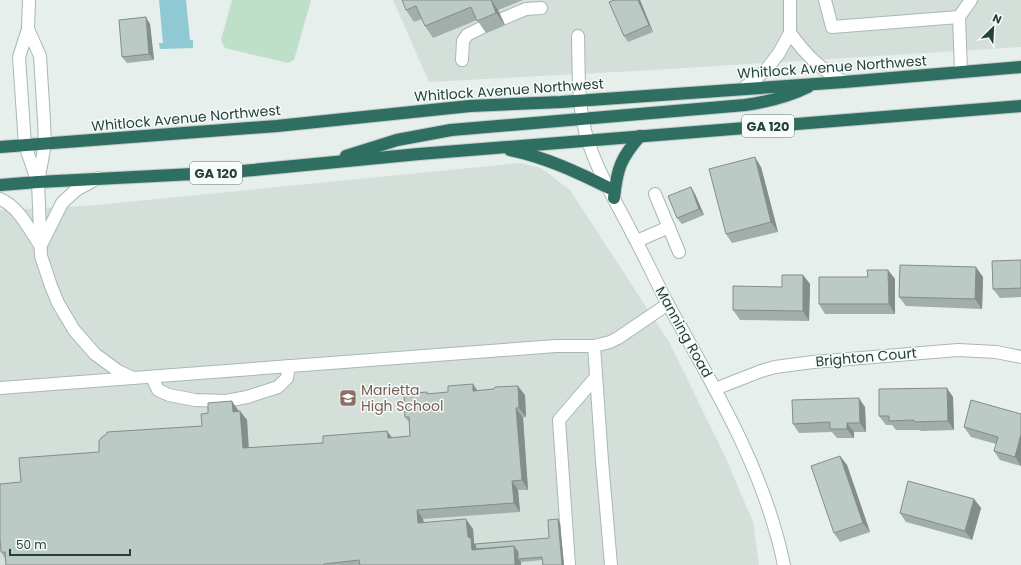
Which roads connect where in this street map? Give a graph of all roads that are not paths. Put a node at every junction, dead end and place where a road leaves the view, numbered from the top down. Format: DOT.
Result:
graph roads {
  1 [pos="28,0"];
  2 [pos="790,0"];
  3 [pos="825,0"];
  4 [pos="971,0"];
  5 [pos="541,8"];
  6 [pos="959,17"];
  7 [pos="28,29"];
  8 [pos="790,33"];
  9 [pos="578,36"];
  10 [pos="462,60"];
  11 [pos="1021,66"];
  12 [pos="961,72"];
  13 [pos="844,82"];
  14 [pos="816,84"];
  15 [pos="744,88"];
  16 [pos="580,100"];
  17 [pos="1021,106"];
  18 [pos="583,119"];
  19 [pos="640,136"];
  20 [pos="588,140"];
  21 [pos="45,144"];
  22 [pos="25,145"];
  23 [pos="0,147"];
  24 [pos="499,147"];
  25 [pos="332,162"];
  26 [pos="98,178"];
  27 [pos="38,182"];
  28 [pos="0,185"];
  29 [pos="611,193"];
  30 [pos="655,194"];
  31 [pos="0,199"];
  32 [pos="669,227"];
  33 [pos="637,241"];
  34 [pos="40,246"];
  35 [pos="679,252"];
  36 [pos="668,304"];
  37 [pos="594,346"];
  38 [pos="1021,357"];
  39 [pos="289,366"];
  40 [pos="152,377"];
  41 [pos="596,377"];
  42 [pos="133,378"];
  43 [pos="0,388"];
  44 [pos="715,389"];
  45 [pos="569,565"];
  46 [pos="611,565"];
  47 [pos="784,565"];
  1 -- 7 [label="street"];
  2 -- 8 [label="street"];
  3 -- 6 [label="street"];
  4 -- 6 [label="street"];
  5 -- 10 [label="street"];
  6 -- 12 [label="street"];
  7 -- 21 [label="street"];
  7 -- 22 [label="street"];
  8 -- 13 [label="street"];
  8 -- 15 [label="street"];
  9 -- 16 [label="street, Manning Road"];
  11 -- 12 [label="highway, Whitlock Avenue Northwest"];
  12 -- 13 [label="highway, Whitlock Avenue Northwest"];
  13 -- 14 [label="highway, Whitlock Avenue Northwest"];
  14 -- 15 [label="highway, Whitlock Avenue Northwest"];
  14 -- 18 [label="highway"];
  15 -- 16 [label="highway, Whitlock Avenue Northwest"];
  16 -- 18 [label="street, Manning Road"];
  16 -- 21 [label="highway, Whitlock Avenue Northwest"];
  17 -- 19 [label="highway, GA 120"];
  18 -- 20 [label="street, Manning Road"];
  18 -- 25 [label="highway"];
  19 -- 20 [label="highway, GA 120"];
  19 -- 29 [label="highway"];
  20 -- 24 [label="highway, GA 120"];
  20 -- 29 [label="street, Manning Road"];
  21 -- 22 [label="highway, Whitlock Avenue Northwest"];
  21 -- 27 [label="street"];
  22 -- 23 [label="highway, Whitlock Avenue Northwest"];
  22 -- 27 [label="street"];
  24 -- 25 [label="highway, GA 120"];
  24 -- 29 [label="highway"];
  25 -- 26 [label="highway, GA 120"];
  26 -- 27 [label="highway, GA 120"];
  26 -- 34 [label="street"];
  27 -- 28 [label="highway, GA 120"];
  27 -- 34 [label="street"];
  29 -- 33 [label="street, Manning Road"];
  30 -- 32 [label="street"];
  31 -- 34 [label="street"];
  32 -- 33 [label="street"];
  32 -- 35 [label="street"];
  33 -- 36 [label="street, Manning Road"];
  34 -- 42 [label="street"];
  36 -- 37 [label="street"];
  36 -- 44 [label="street, Manning Road"];
  37 -- 39 [label="street"];
  37 -- 41 [label="street"];
  38 -- 44 [label="street, Brighton Court"];
  39 -- 40 [label="street"];
  39 -- 40 [label="street"];
  40 -- 42 [label="street"];
  41 -- 45 [label="street"];
  41 -- 46 [label="street"];
  42 -- 43 [label="street"];
  44 -- 47 [label="street, Manning Road"];
}
